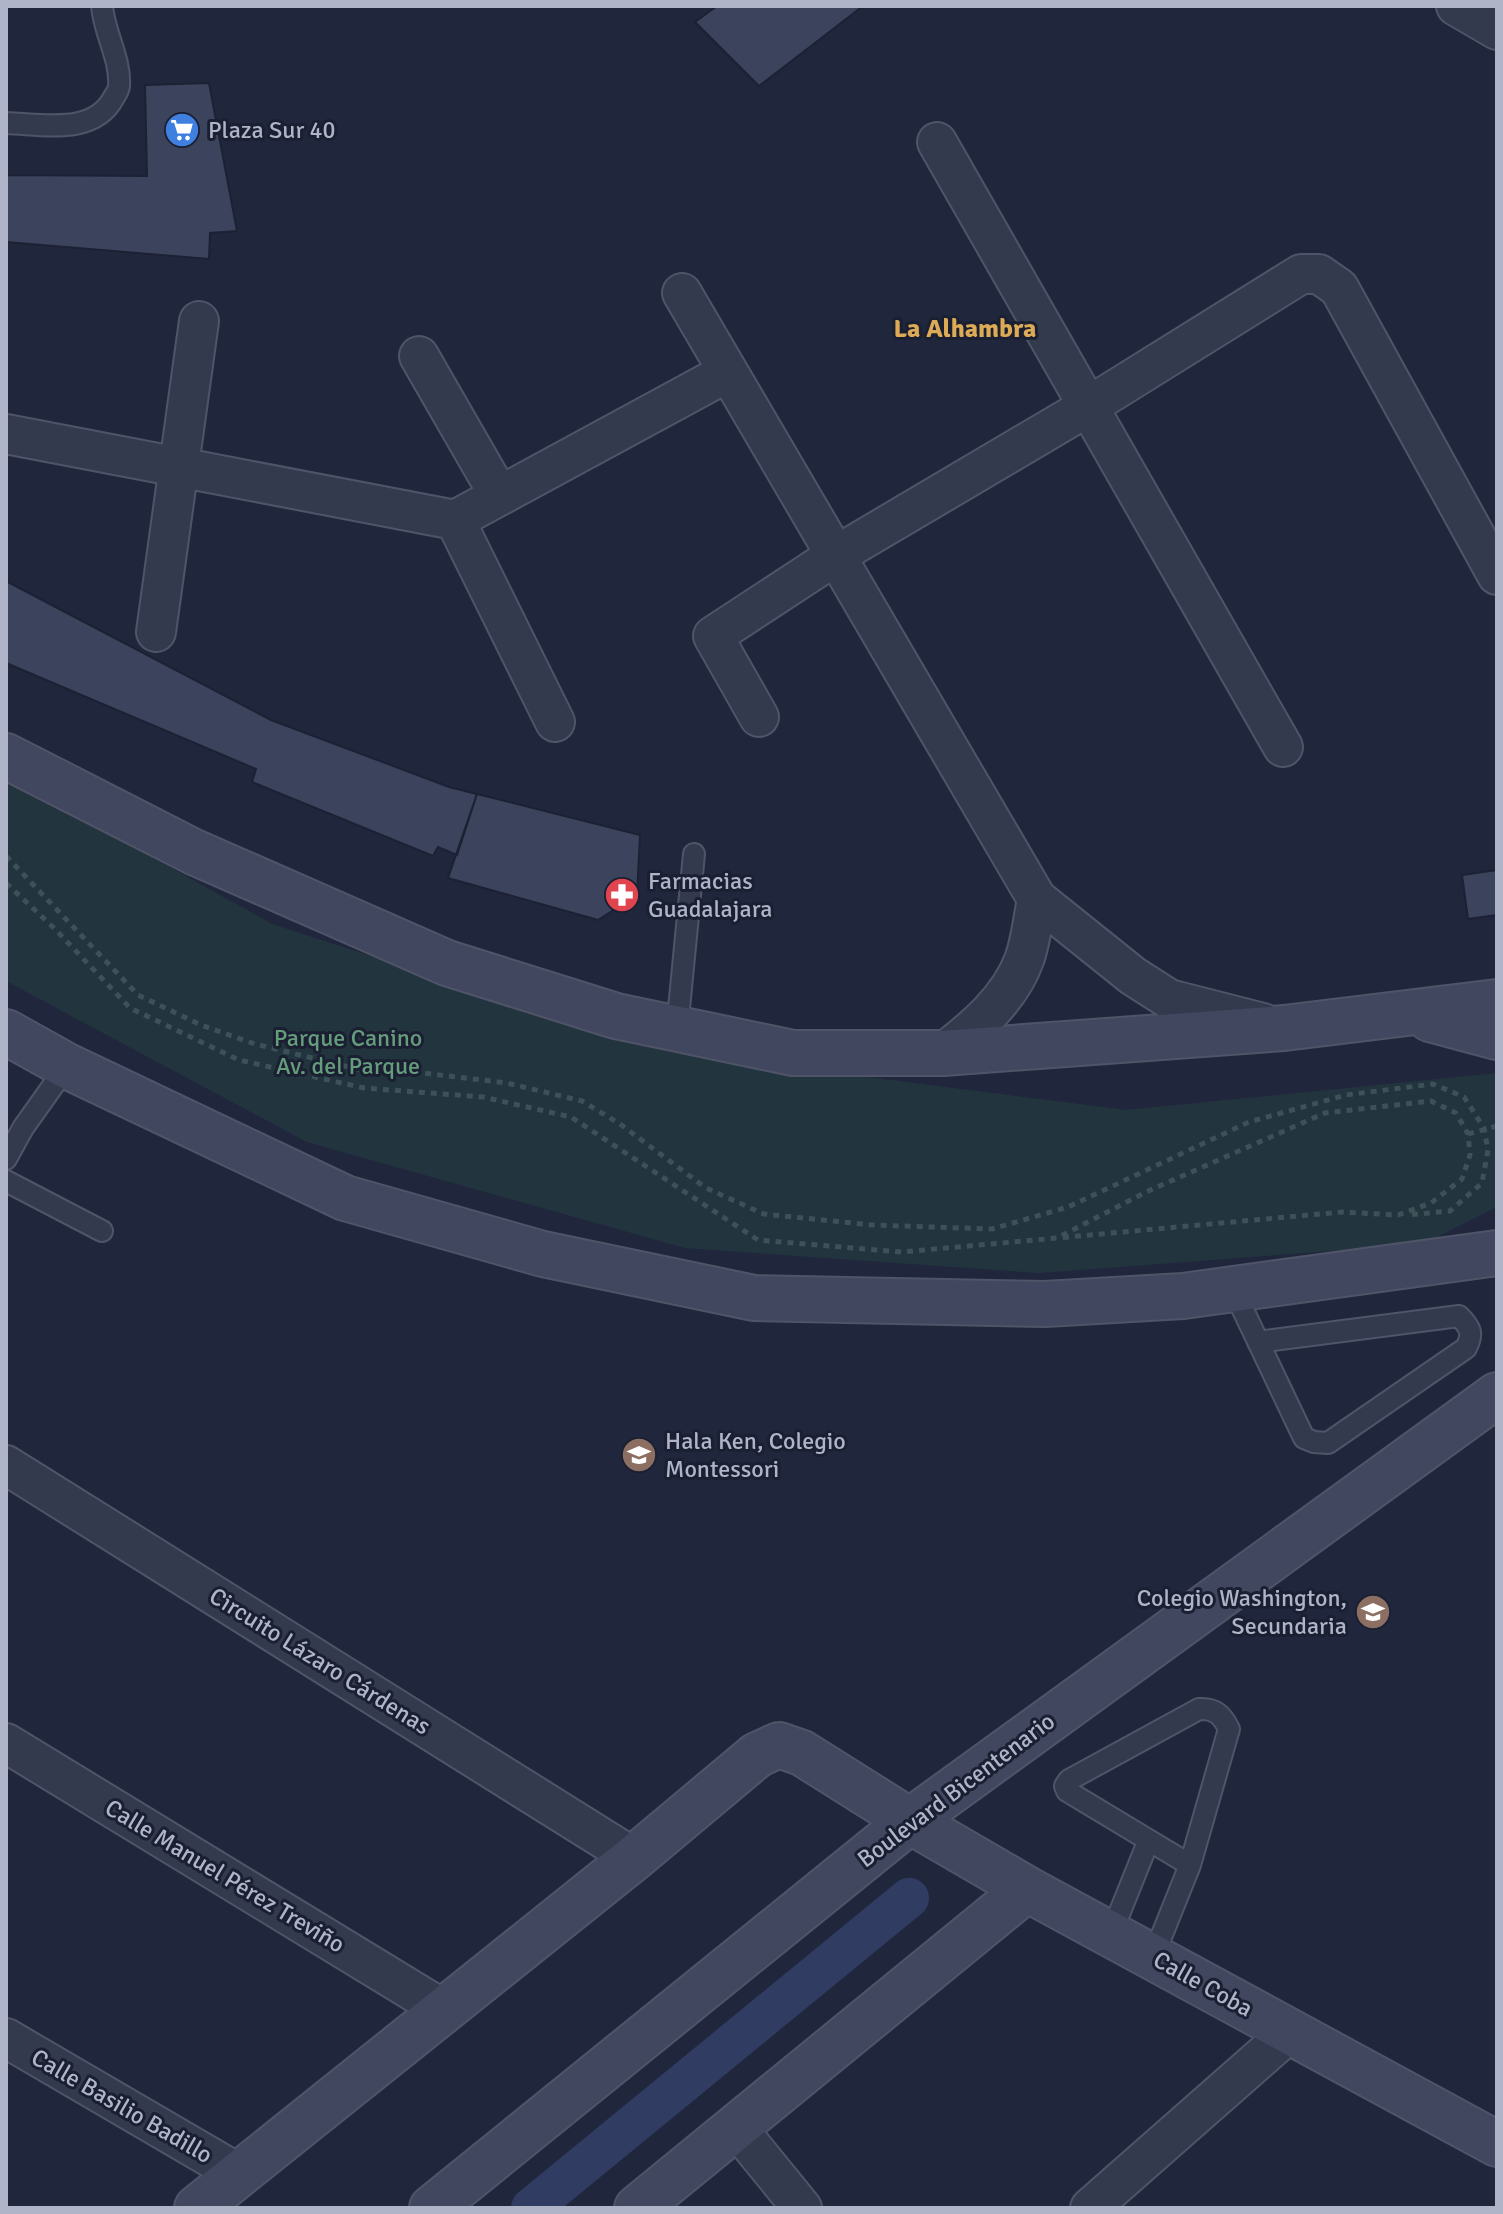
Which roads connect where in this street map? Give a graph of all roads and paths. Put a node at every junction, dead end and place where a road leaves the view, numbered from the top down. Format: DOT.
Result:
graph roads {
  1 [pos="102,6"];
  2 [pos="1456,6"];
  3 [pos="1497,30"];
  4 [pos="6,123"];
  5 [pos="937,142"];
  6 [pos="682,293"];
  7 [pos="199,321"];
  8 [pos="419,356"];
  9 [pos="728,372"];
  10 [pos="1089,406"];
  11 [pos="6,434"];
  12 [pos="178,465"];
  13 [pos="499,495"];
  14 [pos="455,520"];
  15 [pos="835,556"];
  16 [pos="1497,575"];
  17 [pos="156,632"];
  18 [pos="759,717"];
  19 [pos="555,722"];
  20 [pos="1283,747"];
  21 [pos="6,756"];
  22 [pos="694,854"];
  23 [pos="6,856"];
  24 [pos="6,883"];
  25 [pos="1037,899"];
  26 [pos="1497,1002"];
  27 [pos="1408,1013"];
  28 [pos="1284,1028"];
  29 [pos="677,1029"];
  30 [pos="6,1032"];
  31 [pos="1497,1037"];
  32 [pos="943,1053"];
  33 [pos="67,1066"];
  34 [pos="1497,1126"];
  35 [pos="1484,1128"];
  36 [pos="1468,1134"];
  37 [pos="6,1159"];
  38 [pos="6,1181"];
  39 [pos="1398,1215"];
  40 [pos="102,1231"];
  41 [pos="1497,1231"];
  42 [pos="1057,1238"];
  43 [pos="1497,1253"];
  44 [pos="1435,1260"];
  45 [pos="1233,1289"];
  46 [pos="1258,1342"];
  47 [pos="1497,1395"];
  48 [pos="6,1465"];
  49 [pos="6,1743"];
  50 [pos="910,1821"];
  51 [pos="1148,1842"];
  52 [pos="634,1858"];
  53 [pos="1190,1865"];
  54 [pos="1027,1889"];
  55 [pos="1111,1934"];
  56 [pos="1153,1957"];
  57 [pos="444,2010"];
  58 [pos="1290,2032"];
  59 [pos="6,2038"];
  60 [pos="736,2127"];
  61 [pos="1497,2144"];
  62 [pos="239,2174"];
  63 [pos="197,2208"];
  64 [pos="432,2208"];
  65 [pos="637,2208"];
  66 [pos="802,2208"];
  67 [pos="1090,2208"];
  1 -- 4 [label="lane"];
  2 -- 3 [label="street"];
  5 -- 10 [label="street"];
  6 -- 9 [label="street"];
  7 -- 12 [label="street"];
  8 -- 13 [label="street"];
  9 -- 13 [label="street"];
  9 -- 15 [label="street"];
  10 -- 15 [label="street"];
  10 -- 16 [label="street"];
  10 -- 20 [label="street"];
  11 -- 12 [label="street"];
  12 -- 14 [label="street"];
  12 -- 17 [label="street"];
  13 -- 14 [label="street"];
  14 -- 19 [label="street"];
  15 -- 18 [label="street"];
  15 -- 25 [label="street"];
  21 -- 29 [label="main road"];
  22 -- 29 [label="lane"];
  23 -- 35 [label="path"];
  24 -- 42 [label="path"];
  25 -- 28 [label="street"];
  25 -- 32 [label="street"];
  26 -- 27 [label="main road"];
  27 -- 28 [label="main road"];
  27 -- 31 [label="main road"];
  28 -- 32 [label="main road"];
  29 -- 32 [label="main road"];
  30 -- 33 [label="main road"];
  33 -- 37 [label="lane"];
  33 -- 45 [label="main road"];
  34 -- 35 [label="path"];
  35 -- 36 [label="path"];
  35 -- 39 [label="path"];
  36 -- 39 [label="path"];
  36 -- 42 [label="path"];
  38 -- 40 [label="lane"];
  39 -- 42 [label="path"];
  41 -- 44 [label="main road"];
  43 -- 44 [label="main road"];
  44 -- 45 [label="main road"];
  45 -- 46 [label="lane"];
  46 -- 46 [label="lane"];
  47 -- 50 [label="main road, Boulevard Bicentenario"];
  48 -- 52 [label="street, Circuito Lázaro Cárdenas"];
  49 -- 57 [label="street, Calle Manuel Pérez Treviño"];
  50 -- 52 [label="main road"];
  50 -- 54 [label="main road, Calle Coba"];
  50 -- 64 [label="main road, Boulevard Bicentenario"];
  51 -- 53 [label="lane"];
  51 -- 53 [label="lane"];
  51 -- 55 [label="lane"];
  52 -- 57 [label="main road"];
  53 -- 56 [label="lane"];
  54 -- 55 [label="main road, Calle Coba"];
  54 -- 60 [label="main road"];
  55 -- 56 [label="main road, Calle Coba"];
  56 -- 58 [label="main road, Calle Coba"];
  57 -- 62 [label="main road"];
  58 -- 61 [label="main road, Calle Coba"];
  58 -- 67 [label="street"];
  59 -- 62 [label="street, Calle Basilio Badillo"];
  60 -- 65 [label="main road"];
  60 -- 66 [label="street"];
  62 -- 63 [label="main road"];
}
